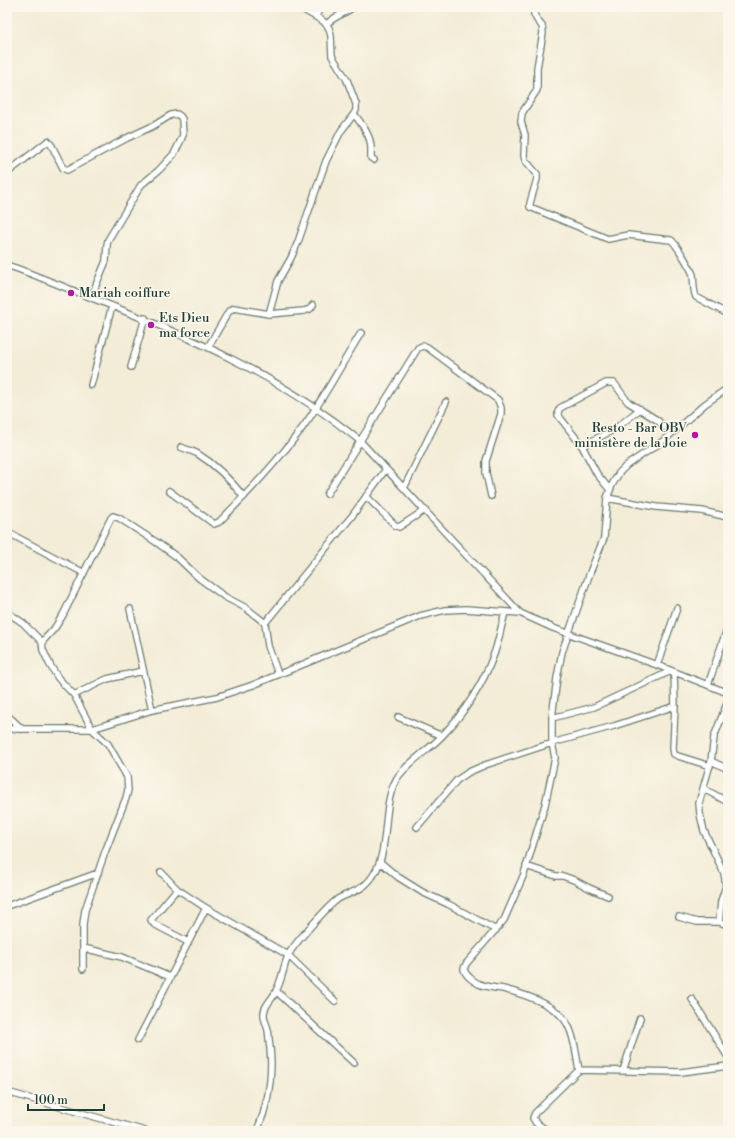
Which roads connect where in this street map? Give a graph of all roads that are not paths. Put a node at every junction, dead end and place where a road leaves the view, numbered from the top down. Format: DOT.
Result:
graph roads {
  1 [pos="299,7"];
  2 [pos="322,7"];
  3 [pos="353,7"];
  4 [pos="534,7"];
  5 [pos="315,16"];
  6 [pos="327,24"];
  7 [pos="354,114"];
  8 [pos="374,160"];
  9 [pos="7,173"];
  10 [pos="7,265"];
  11 [pos="91,298"];
  12 [pos="313,305"];
  13 [pos="112,306"];
  14 [pos="269,314"];
  15 [pos="728,314"];
  16 [pos="145,318"];
  17 [pos="361,333"];
  18 [pos="208,347"];
  19 [pos="131,367"];
  20 [pos="91,385"];
  21 [pos="728,388"];
  22 [pos="446,402"];
  23 [pos="316,408"];
  24 [pos="640,408"];
  25 [pos="671,433"];
  26 [pos="360,441"];
  27 [pos="582,446"];
  28 [pos="181,447"];
  29 [pos="386,469"];
  30 [pos="404,488"];
  31 [pos="610,490"];
  32 [pos="169,491"];
  33 [pos="327,494"];
  34 [pos="366,496"];
  35 [pos="491,496"];
  36 [pos="244,497"];
  37 [pos="607,498"];
  38 [pos="425,510"];
  39 [pos="728,518"];
  40 [pos="7,532"];
  41 [pos="84,573"];
  42 [pos="130,608"];
  43 [pos="677,608"];
  44 [pos="7,612"];
  45 [pos="505,613"];
  46 [pos="520,613"];
  47 [pos="265,623"];
  48 [pos="728,626"];
  49 [pos="568,633"];
  50 [pos="42,642"];
  51 [pos="657,665"];
  52 [pos="143,671"];
  53 [pos="673,671"];
  54 [pos="278,674"];
  55 [pos="708,685"];
  56 [pos="728,693"];
  57 [pos="74,695"];
  58 [pos="728,701"];
  59 [pos="675,706"];
  60 [pos="152,710"];
  61 [pos="7,714"];
  62 [pos="398,717"];
  63 [pos="552,718"];
  64 [pos="7,729"];
  65 [pos="22,729"];
  66 [pos="92,729"];
  67 [pos="442,736"];
  68 [pos="552,743"];
  69 [pos="711,763"];
  70 [pos="728,769"];
  71 [pos="704,789"];
  72 [pos="728,802"];
  73 [pos="417,827"];
  74 [pos="380,862"];
  75 [pos="526,866"];
  76 [pos="161,872"];
  77 [pos="98,873"];
  78 [pos="176,889"];
  79 [pos="608,896"];
  80 [pos="7,906"];
  81 [pos="206,908"];
  82 [pos="679,917"];
  83 [pos="719,922"];
  84 [pos="728,925"];
  85 [pos="496,930"];
  86 [pos="188,942"];
  87 [pos="83,948"];
  88 [pos="288,955"];
  89 [pos="84,969"];
  90 [pos="170,977"];
  91 [pos="276,991"];
  92 [pos="692,999"];
  93 [pos="335,1001"];
  94 [pos="640,1018"];
  95 [pos="138,1040"];
  96 [pos="728,1057"];
  97 [pos="354,1063"];
  98 [pos="728,1066"];
  99 [pos="579,1070"];
  100 [pos="623,1071"];
  101 [pos="7,1092"];
  102 [pos="145,1131"];
  103 [pos="256,1131"];
  104 [pos="548,1131"];
  1 -- 5 [label="street"];
  2 -- 5 [label="street"];
  3 -- 6 [label="street"];
  4 -- 15 [label="street"];
  5 -- 6 [label="street"];
  6 -- 7 [label="street"];
  7 -- 8 [label="street"];
  7 -- 14 [label="street"];
  9 -- 11 [label="street"];
  10 -- 11 [label="street"];
  11 -- 13 [label="street"];
  12 -- 14 [label="street"];
  13 -- 16 [label="street"];
  13 -- 20 [label="street"];
  14 -- 18 [label="street"];
  16 -- 18 [label="street"];
  16 -- 19 [label="street"];
  17 -- 23 [label="street"];
  18 -- 23 [label="street"];
  21 -- 25 [label="street"];
  22 -- 30 [label="street"];
  23 -- 26 [label="street"];
  23 -- 36 [label="street"];
  24 -- 25 [label="street"];
  24 -- 27 [label="street"];
  24 -- 27 [label="street"];
  25 -- 31 [label="street"];
  26 -- 29 [label="street"];
  26 -- 33 [label="street"];
  26 -- 35 [label="street"];
  27 -- 31 [label="street"];
  28 -- 36 [label="street"];
  29 -- 30 [label="street"];
  29 -- 34 [label="street"];
  30 -- 38 [label="street"];
  31 -- 37 [label="street"];
  32 -- 36 [label="street"];
  34 -- 38 [label="street"];
  34 -- 47 [label="street"];
  37 -- 39 [label="street"];
  37 -- 49 [label="street"];
  38 -- 46 [label="street"];
  40 -- 41 [label="street"];
  41 -- 47 [label="street"];
  41 -- 50 [label="street"];
  42 -- 52 [label="street"];
  43 -- 51 [label="street"];
  44 -- 50 [label="street"];
  45 -- 46 [label="street"];
  45 -- 54 [label="street"];
  45 -- 67 [label="street"];
  46 -- 49 [label="street"];
  47 -- 54 [label="street"];
  48 -- 55 [label="street"];
  49 -- 51 [label="street"];
  49 -- 63 [label="street"];
  50 -- 57 [label="street"];
  51 -- 53 [label="street"];
  52 -- 57 [label="street"];
  52 -- 60 [label="street"];
  53 -- 55 [label="street"];
  53 -- 59 [label="street"];
  53 -- 63 [label="street"];
  54 -- 60 [label="street"];
  55 -- 56 [label="street"];
  57 -- 66 [label="street"];
  58 -- 69 [label="street"];
  59 -- 68 [label="street"];
  59 -- 69 [label="street"];
  60 -- 66 [label="street"];
  61 -- 65 [label="street"];
  62 -- 67 [label="street"];
  63 -- 68 [label="street"];
  64 -- 65 [label="street"];
  65 -- 66 [label="street"];
  66 -- 77 [label="street"];
  67 -- 74 [label="street"];
  68 -- 73 [label="street"];
  68 -- 75 [label="street"];
  69 -- 70 [label="street"];
  69 -- 71 [label="street"];
  71 -- 72 [label="street"];
  71 -- 83 [label="street"];
  74 -- 85 [label="street"];
  74 -- 88 [label="street"];
  75 -- 79 [label="street"];
  75 -- 85 [label="street"];
  76 -- 78 [label="street"];
  77 -- 80 [label="street"];
  77 -- 87 [label="street"];
  78 -- 81 [label="street"];
  78 -- 86 [label="street"];
  81 -- 86 [label="street"];
  81 -- 88 [label="street"];
  82 -- 83 [label="street"];
  83 -- 84 [label="street"];
  85 -- 99 [label="street"];
  86 -- 90 [label="street"];
  87 -- 89 [label="street"];
  87 -- 90 [label="street"];
  88 -- 91 [label="street"];
  88 -- 93 [label="street"];
  90 -- 95 [label="street"];
  91 -- 97 [label="street"];
  91 -- 103 [label="street"];
  92 -- 96 [label="street"];
  94 -- 100 [label="street"];
  98 -- 100 [label="street"];
  99 -- 100 [label="street"];
  99 -- 104 [label="street"];
  101 -- 102 [label="street"];
}
